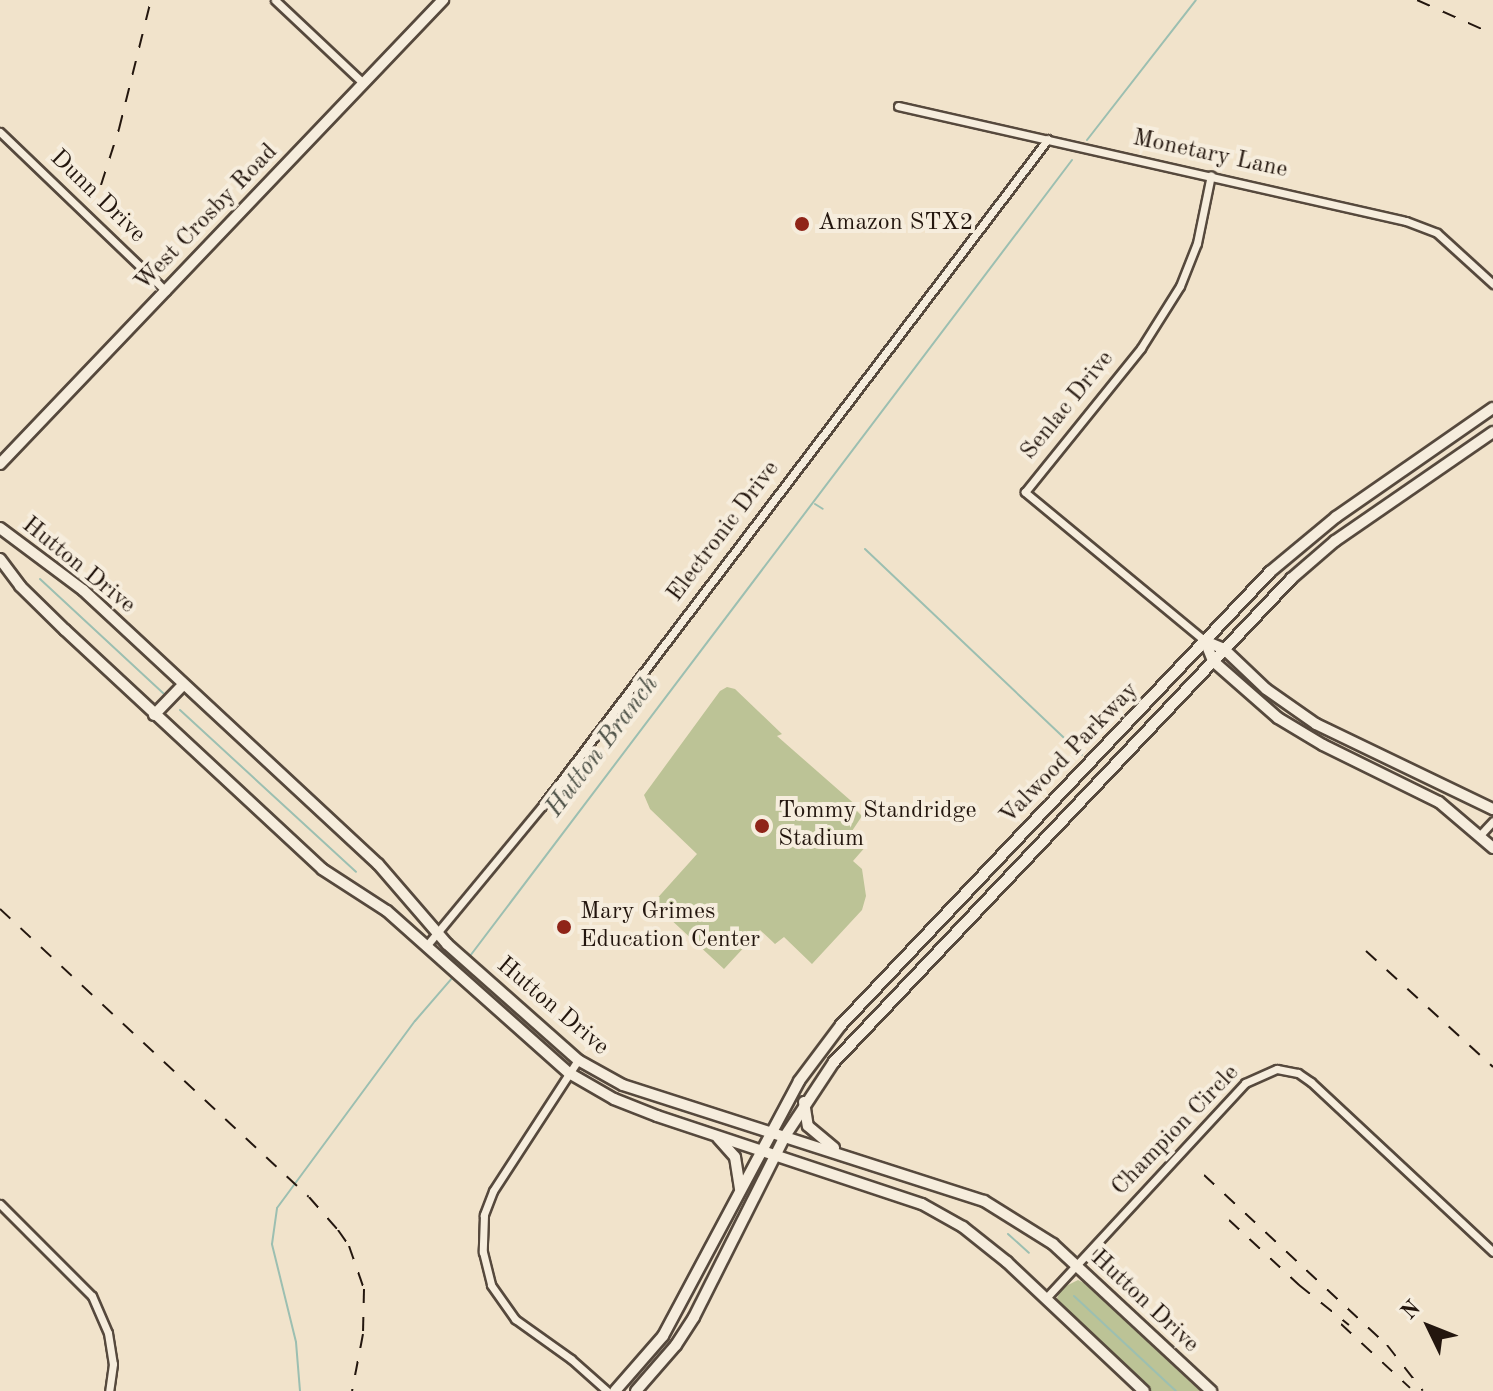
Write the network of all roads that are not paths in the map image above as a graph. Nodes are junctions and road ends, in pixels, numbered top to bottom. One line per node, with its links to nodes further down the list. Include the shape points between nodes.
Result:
1 (275, 0): 3 (street)
2 (443, 0): 3 (street, West Crosby Road)
3 (363, 83): 9 (street, West Crosby Road)
4 (898, 106): 6 (street, Monetary Lane)
5 (0, 132): 9 (street, Dunn Drive)
6 (1048, 139): 7 (street, Monetary Lane); 32 (street, Electronic Drive, via 542,806)
7 (1211, 175): 8 (street, Monetary Lane, via 1355,207 1437,233); 19 (street, Senlac Drive, via 1197,243 1180,286 1141,348 1025,492)
8 (1493, 284)
9 (166, 291): 13 (street, West Crosby Road)
10 (1493, 408): 12 (street, Valwood Parkway)
11 (1493, 432): 14 (street, Valwood Parkway)
12 (1431, 450): 14 (street); 16 (street, Valwood Parkway)
13 (0, 464)
14 (1443, 466): 18 (street, Valwood Parkway)
15 (0, 528): 22 (street, Hutton Drive, via 83,590)
16 (1299, 546): 18 (street); 19 (street, Valwood Parkway)
17 (0, 559): 23 (street, Hutton Drive, via 20,586)
18 (1311, 560): 20 (street, Valwood Parkway)
19 (1205, 641): 20 (street, Senlac Drive); 21 (street, Senlac Drive); 26 (street, Valwood Parkway)
20 (1224, 649): 21 (street, Valwood Parkway); 24 (street, Senlac Drive, via 1266,689)
21 (1213, 661): 25 (street, Senlac Drive, via 1278,718); 27 (street, Valwood Parkway)
22 (183, 685): 23 (street); 32 (street, Hutton Drive, via 378,864)
23 (154, 715): 34 (street, Hutton Drive, via 322,869 387,911)
24 (1337, 735): 25 (street); 28 (street, Senlac Drive)
25 (1331, 749): 30 (street, Senlac Drive, via 1416,788)
26 (1080, 773): 27 (street); 33 (street, Valwood Parkway)
27 (1094, 785): 35 (street, Valwood Parkway)
28 (1493, 809)
29 (1493, 821): 30 (street)
30 (1480, 835): 31 (street, Senlac Drive)
31 (1493, 848)
32 (437, 934): 34 (street, Electronic Drive); 36 (street, Hutton Drive)
33 (922, 939): 35 (street); 39 (street, Valwood Parkway, via 822,1048)
34 (427, 945): 37 (street, Hutton Drive)
35 (936, 952): 38 (street, Valwood Parkway)
36 (578, 1060): 37 (street); 39 (street, Hutton Drive, via 623,1085)
37 (569, 1073): 40 (street, Hutton Drive, via 614,1099); 51 (street, via 490,1197 482,1244 495,1292 528,1332 571,1359)
38 (804, 1102): 41 (street, Valwood Parkway); 44 (street, via 808,1126)
39 (770, 1131): 41 (street, Hutton Drive); 42 (street, Valwood Parkway)
40 (713, 1134): 42 (street, Hutton Drive); 45 (street, via 735,1157)
41 (785, 1136): 43 (street, Valwood Parkway); 44 (street, Hutton Drive)
42 (762, 1150): 43 (street, Hutton Drive); 45 (street, Valwood Parkway)
43 (775, 1154): 49 (street, Hutton Drive, via 922,1204 963,1227); 53 (street, Valwood Parkway, via 694,1317)
44 (854, 1159): 48 (street, Hutton Drive, via 984,1201 1053,1244)
45 (740, 1192): 52 (street, Valwood Parkway, via 663,1336)
46 (0, 1204): 50 (street, via 92,1296 108,1333 113,1364)
47 (1493, 1252): 48 (street, Champion Circle, via 1311,1082 1277,1069 1245,1083)
48 (1076, 1265): 49 (street, Champion Circle); 55 (street, Hutton Drive)
49 (1046, 1298): 54 (street, Hutton Drive)
50 (109, 1391)
51 (607, 1391)
52 (615, 1391)
53 (636, 1391)
54 (1144, 1391)
55 (1211, 1391)

